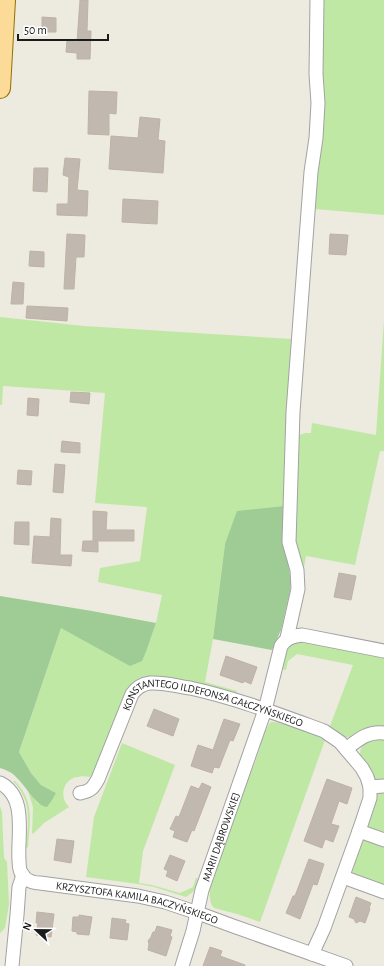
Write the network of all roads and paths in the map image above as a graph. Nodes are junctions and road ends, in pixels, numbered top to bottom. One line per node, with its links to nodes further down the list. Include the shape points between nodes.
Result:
1 (5, 0): 3 (main road)
2 (317, 0): 4 (street, MARII DĄBROWSKIEJ, via 318,104 293,412 289,534 297,570 298,589)
3 (0, 88)
4 (287, 638): 5 (street, via 302,635); 6 (street, MARII DĄBROWSKIEJ, via 281,646)
5 (384, 651)
6 (265, 710): 8 (street, KONSTANTEGO ILDEFONSA GAŁCZYŃSKIEGO, via 324,731); 12 (street, KONSTANTEGO ILDEFONSA GAŁCZYŃSKIEGO, via 181,686 158,683 142,685 132,694 93,788); 18 (street, MARII DĄBROWSKIEJ, via 204,884)
7 (384, 733): 8 (street, via 366,735)
8 (346, 749): 11 (street, KONSTANTEGO ILDEFONSA GAŁCZYŃSKIEGO, via 362,768)
9 (0, 783): 15 (street, via 9,790 17,803 19,867)
10 (384, 786): 11 (street)
11 (370, 787): 13 (street, via 370,798)
12 (80, 793)
13 (359, 831): 14 (street); 16 (street)
14 (384, 840)
15 (23, 875): 18 (street, KRZYSZTOFA KAMILA BACZYŃSKIEGO, via 34,882 145,898); 20 (street, via 19,888)
16 (343, 877): 17 (street); 19 (street)
17 (384, 892)
18 (198, 912): 19 (street, KRZYSZTOFA KAMILA BACZYŃSKIEGO); 21 (street, MARII DĄBROWSKIEJ)
19 (312, 954): 22 (street, KRZYSZTOFA KAMILA BACZYŃSKIEGO)
20 (12, 966)
21 (182, 966)
22 (346, 966)

